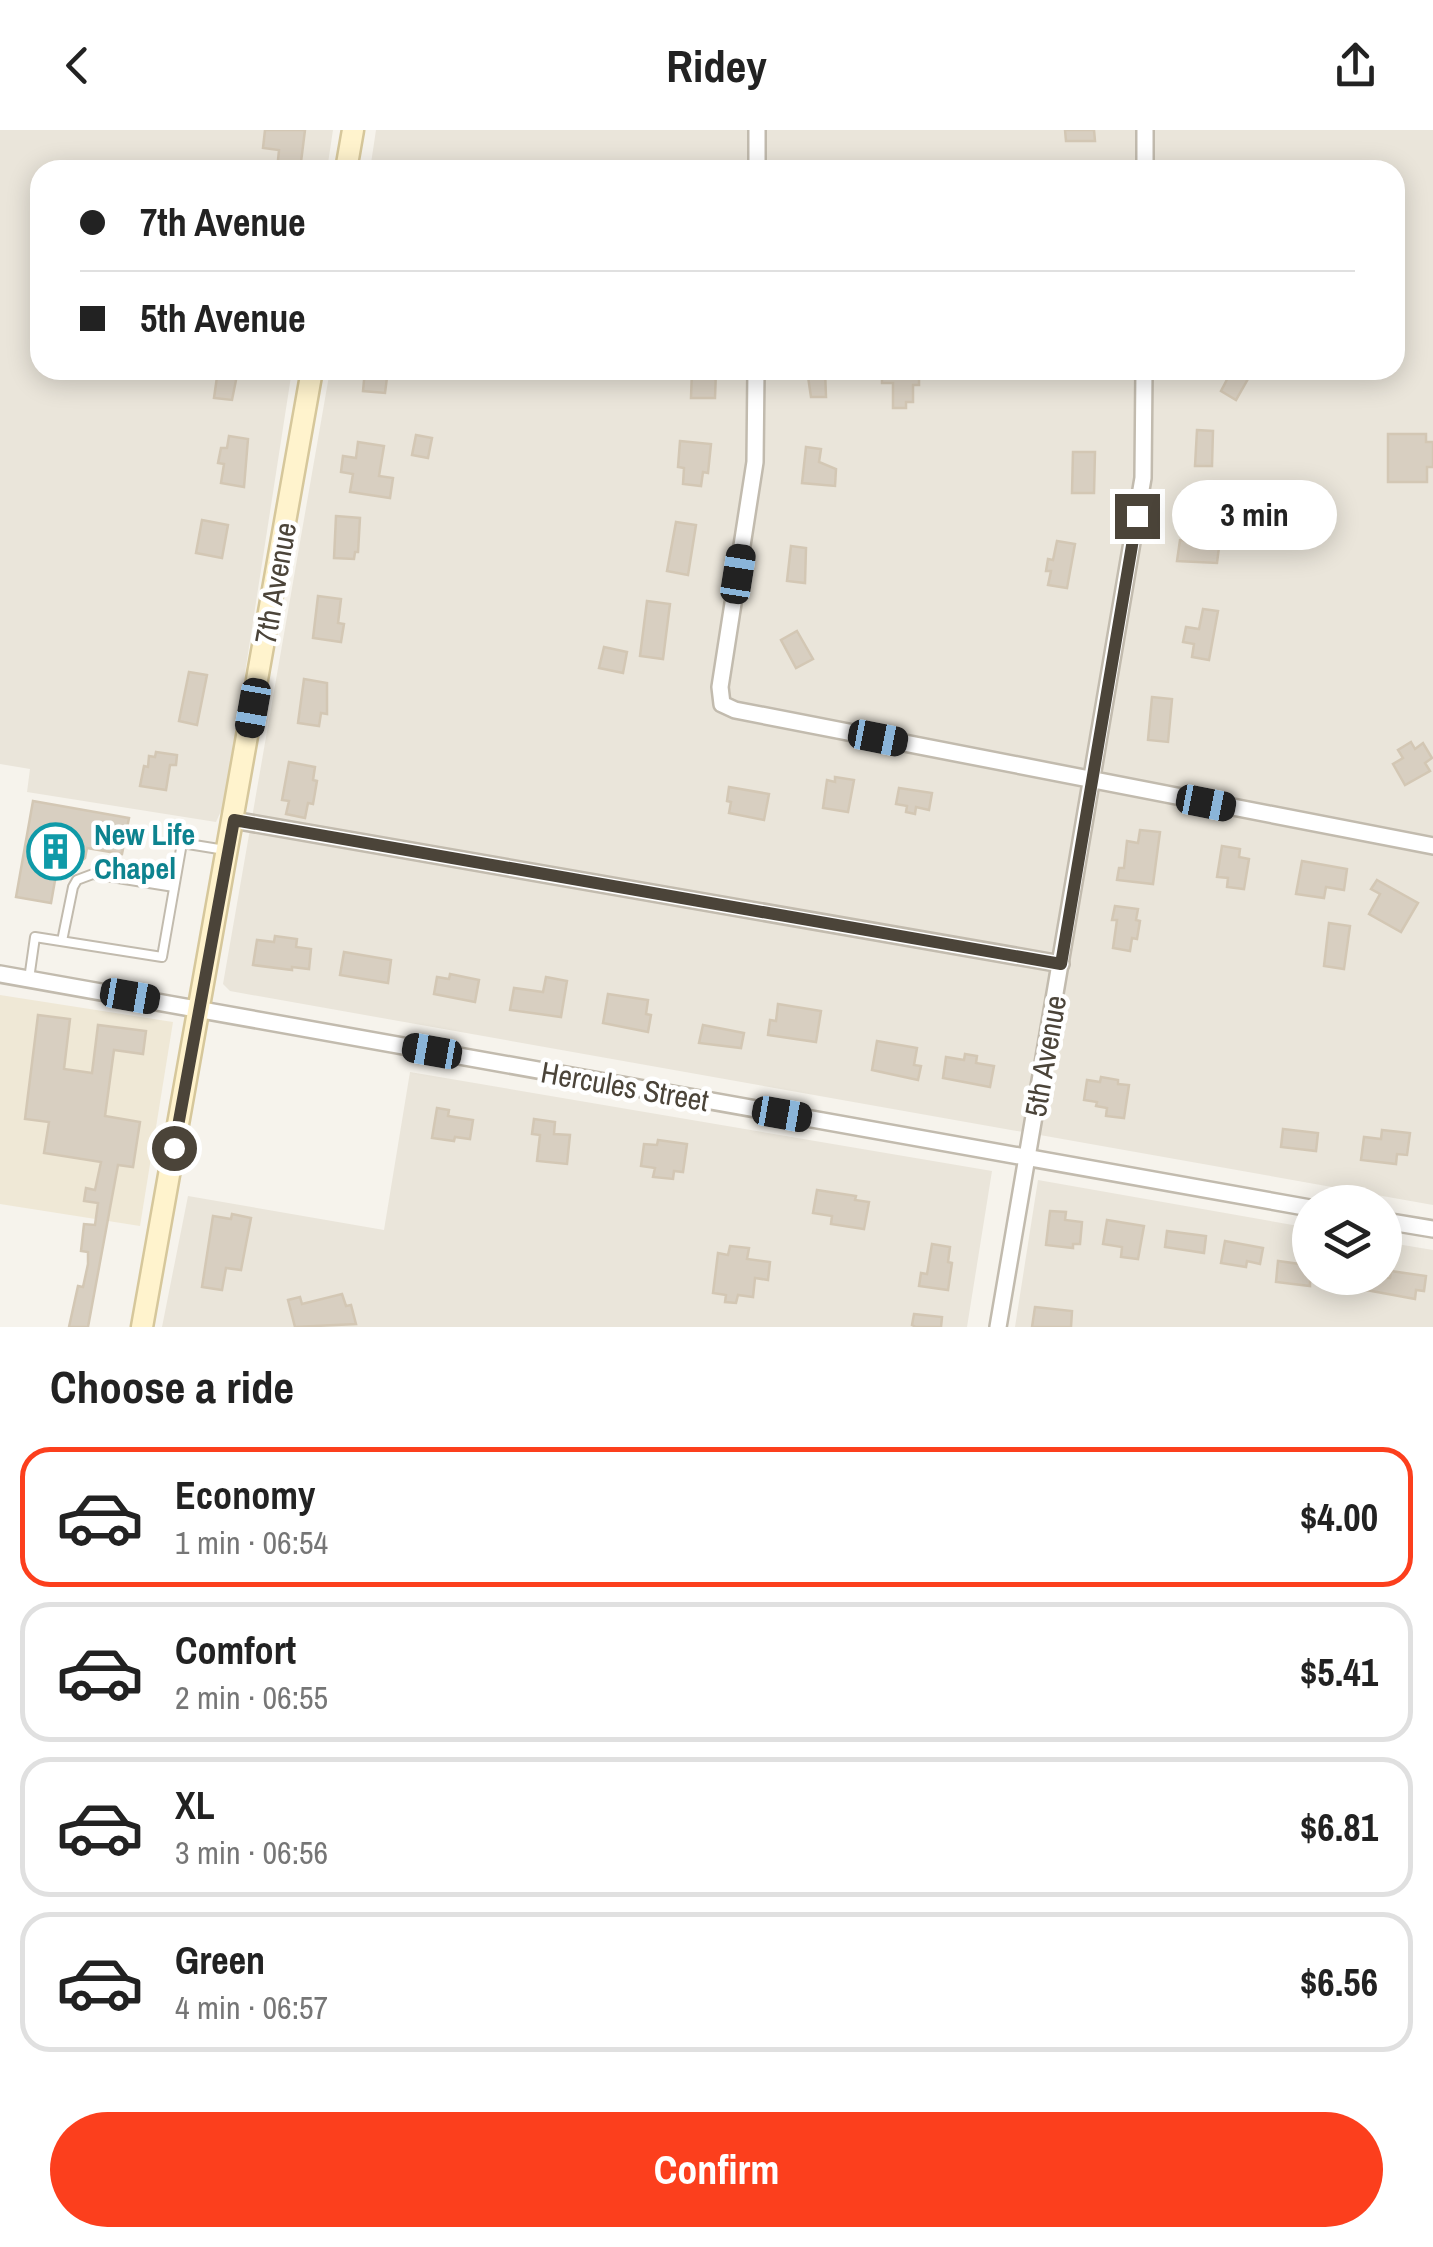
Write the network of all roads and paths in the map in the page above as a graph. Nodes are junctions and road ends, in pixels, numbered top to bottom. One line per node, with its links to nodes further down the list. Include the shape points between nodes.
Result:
1 (354, 130): 4 (street)
2 (757, 130): 5 (street)
3 (1145, 130): 6 (street)
4 (348, 160)
5 (757, 160)
6 (1145, 160)
7 (310, 380): 11 (street, 7th Avenue)
8 (756, 380): 10 (street, via 755,462 722,704)
9 (1144, 380): 10 (street, 5th Avenue, via 1143,478)
10 (1093, 781): 12 (street); 16 (street, 5th Avenue)
11 (234, 820): 13 (street, 7th Avenue); 16 (street)
12 (1433, 846)
13 (229, 851): 14 (lane, via 182,843); 19 (street, 7th Avenue)
14 (174, 887): 15 (lane, via 84,876 73,888); 15 (lane, via 162,957)
15 (62, 941): 18 (lane, via 35,937)
16 (1061, 964): 20 (street, 5th Avenue)
17 (0, 974): 18 (street, Hercules Street)
18 (29, 979): 19 (street, Hercules Street)
19 (198, 1008): 20 (street, Hercules Street); 24 (street, 7th Avenue)
20 (1026, 1158): 21 (street, Hercules Street); 25 (street, 5th Avenue)
21 (1292, 1205)
22 (1402, 1224): 23 (street)
23 (1433, 1229)
24 (142, 1327)
25 (998, 1327)

